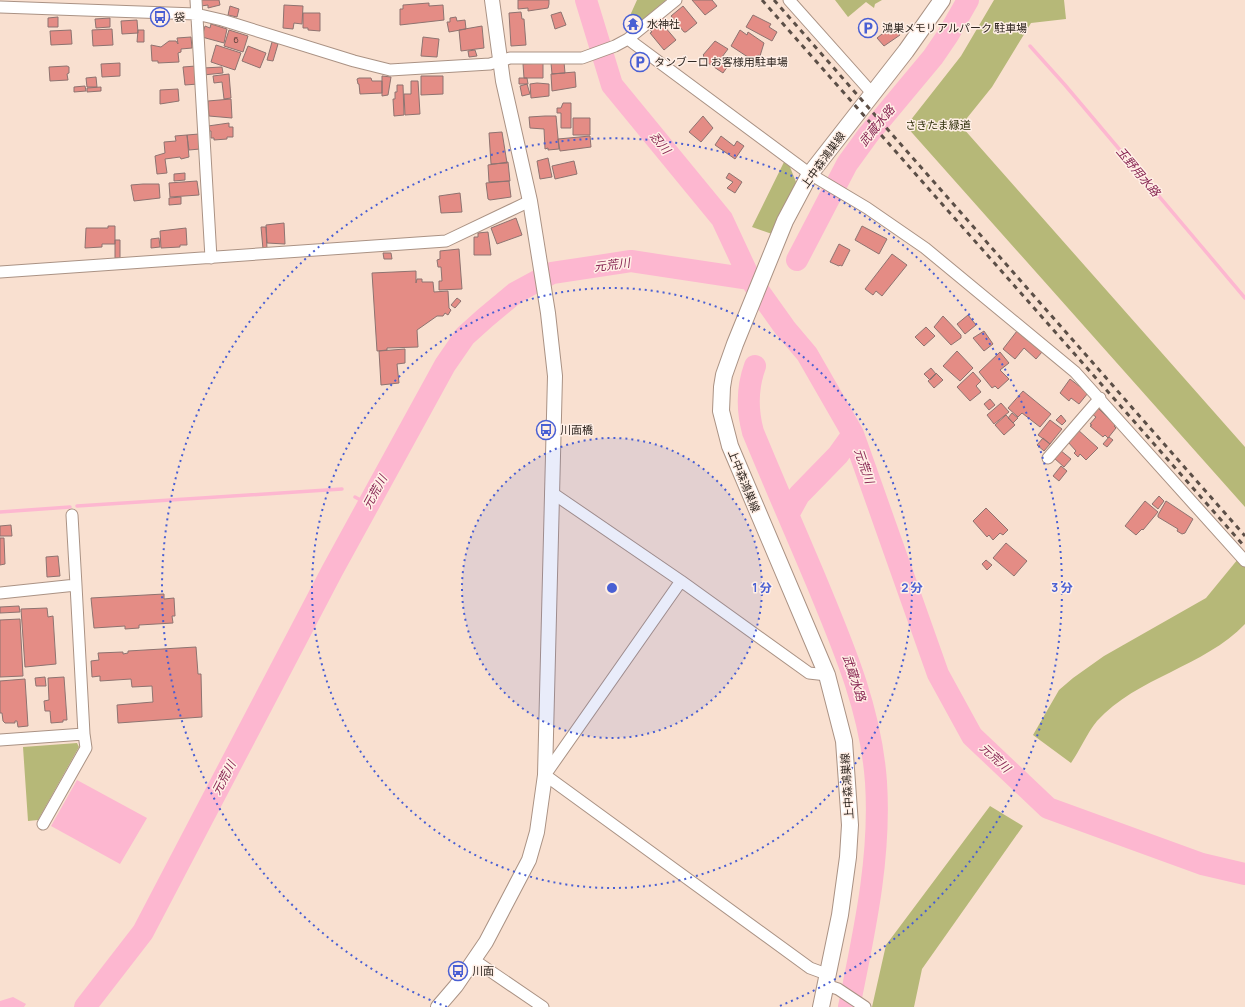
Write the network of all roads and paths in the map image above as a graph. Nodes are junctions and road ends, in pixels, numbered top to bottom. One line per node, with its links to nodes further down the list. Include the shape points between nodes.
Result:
1 (196, 0): 8 (street)
2 (492, 0): 10 (street)
3 (676, 0): 9 (street)
4 (789, 0): 11 (street)
5 (942, 0): 11 (main road, 上中森鴻巣線, via 911,46)
6 (41, 4): 7 (street); 8 (street)
7 (0, 8)
8 (196, 14): 10 (street, via 390,70 490,64); 14 (street)
9 (628, 39): 10 (street, via 582,58 510,58); 12 (street)
10 (500, 61): 13 (street)
11 (872, 93): 12 (main road, 上中森鴻巣線)
12 (816, 177): 16 (street, via 925,248 1075,372); 24 (main road, 上中森鴻巣線, via 792,207 739,334 722,387 721,411 748,492)
13 (530, 201): 14 (street, via 446,241); 18 (street, via 555,376)
14 (211, 258): 15 (street)
15 (0, 272)
16 (1100, 398): 17 (street); 20 (street)
17 (1048, 458)
18 (551, 492): 21 (street); 27 (street)
19 (72, 515): 22 (street)
20 (1245, 561)
21 (680, 581): 24 (street, via 809,673); 27 (street)
22 (76, 585): 23 (street); 25 (street)
23 (0, 592)
24 (827, 675): 30 (main road, 上中森鴻巣線, via 844,741 850,825)
25 (84, 734): 26 (street); 28 (street, via 86,748)
26 (0, 740)
27 (545, 775): 29 (street, via 537,832 529,860 496,925); 30 (street)
28 (43, 824)
29 (474, 960): 32 (street); 33 (street)
30 (831, 983): 31 (street); 34 (main road, 上中森鴻巣線)
31 (863, 1006)
32 (438, 1007)
33 (543, 1007)
34 (821, 1007)

